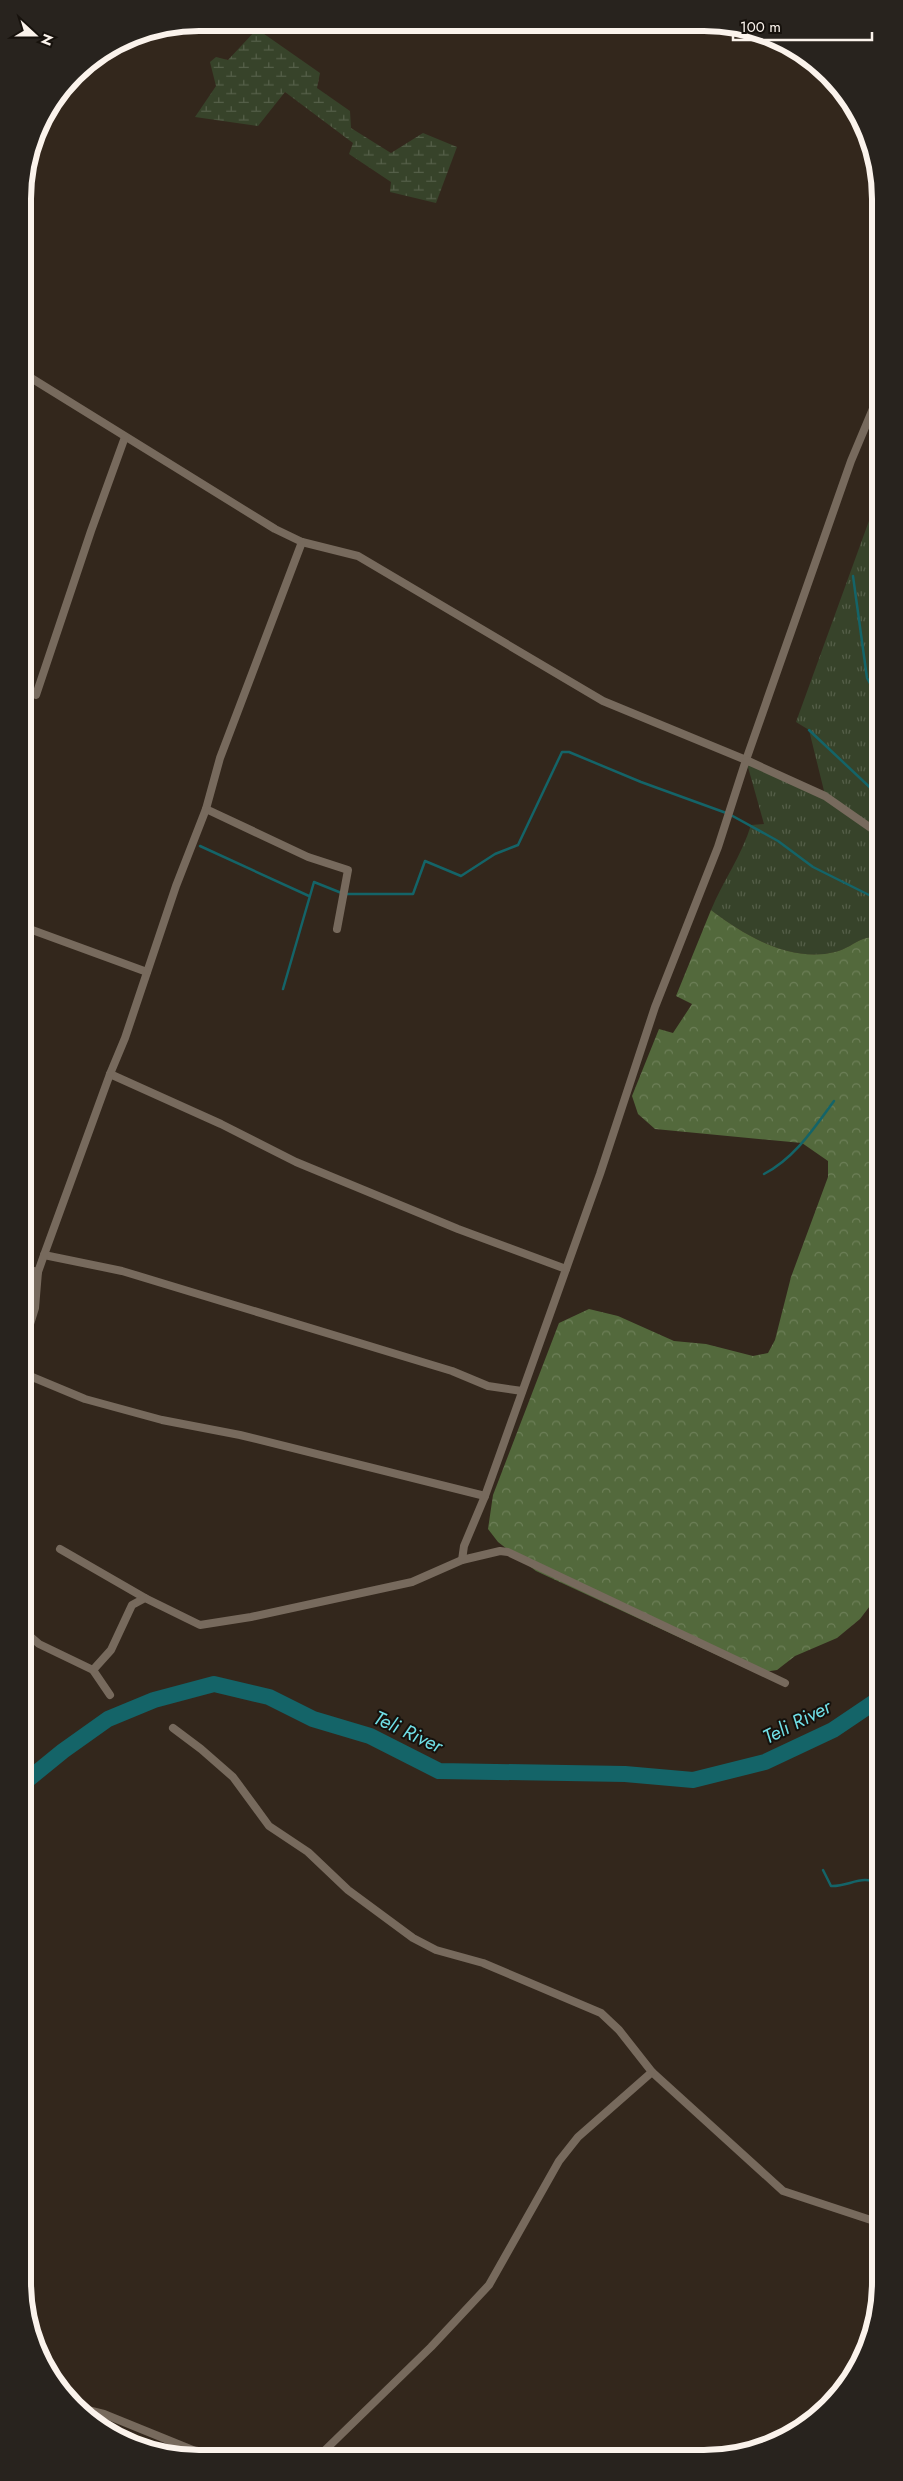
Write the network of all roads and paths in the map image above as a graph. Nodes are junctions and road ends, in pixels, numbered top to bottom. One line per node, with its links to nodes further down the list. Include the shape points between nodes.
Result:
1 (32, 379): 3 (street)
2 (872, 411): 6 (street, via 851,461)
3 (125, 437): 4 (street, via 274,529); 5 (street)
4 (302, 542): 6 (street, via 358,556 602,701); 7 (street, via 220,758)
5 (36, 695)
6 (746, 760): 8 (street, via 825,796); 14 (street, via 718,846 655,1007)
7 (206, 810): 9 (street, via 308,857 348,870); 11 (street)
8 (872, 824)
9 (337, 929)
10 (32, 930): 11 (street)
11 (147, 972): 12 (street)
12 (110, 1074): 13 (street); 14 (street, via 296,1162 458,1229)
13 (44, 1254): 16 (street); 19 (street, via 122,1271 452,1371 488,1386)
14 (566, 1269): 19 (street)
15 (31, 1271): 16 (street)
16 (38, 1272): 17 (street)
17 (31, 1318)
18 (31, 1377): 20 (street, via 85,1399 162,1420 240,1435)
19 (522, 1391): 20 (street)
20 (485, 1496): 22 (street, via 464,1546)
21 (60, 1549): 23 (street)
22 (462, 1560): 23 (street, via 412,1582 200,1625); 26 (street, via 508,1552)
23 (145, 1598): 25 (street, via 132,1605 111,1650)
24 (31, 1637): 25 (street)
25 (93, 1670): 27 (street)
26 (785, 1682)
27 (110, 1696)
28 (173, 1728): 29 (street, via 233,1777 269,1826 308,1852 348,1890 389,1921 436,1950 482,1963 601,2013 619,2030)
29 (652, 2072): 30 (street, via 783,2191); 33 (street, via 578,2137 559,2161 489,2285 431,2347)
30 (871, 2220)
31 (94, 2411): 32 (street)
32 (191, 2449)
33 (325, 2450)

